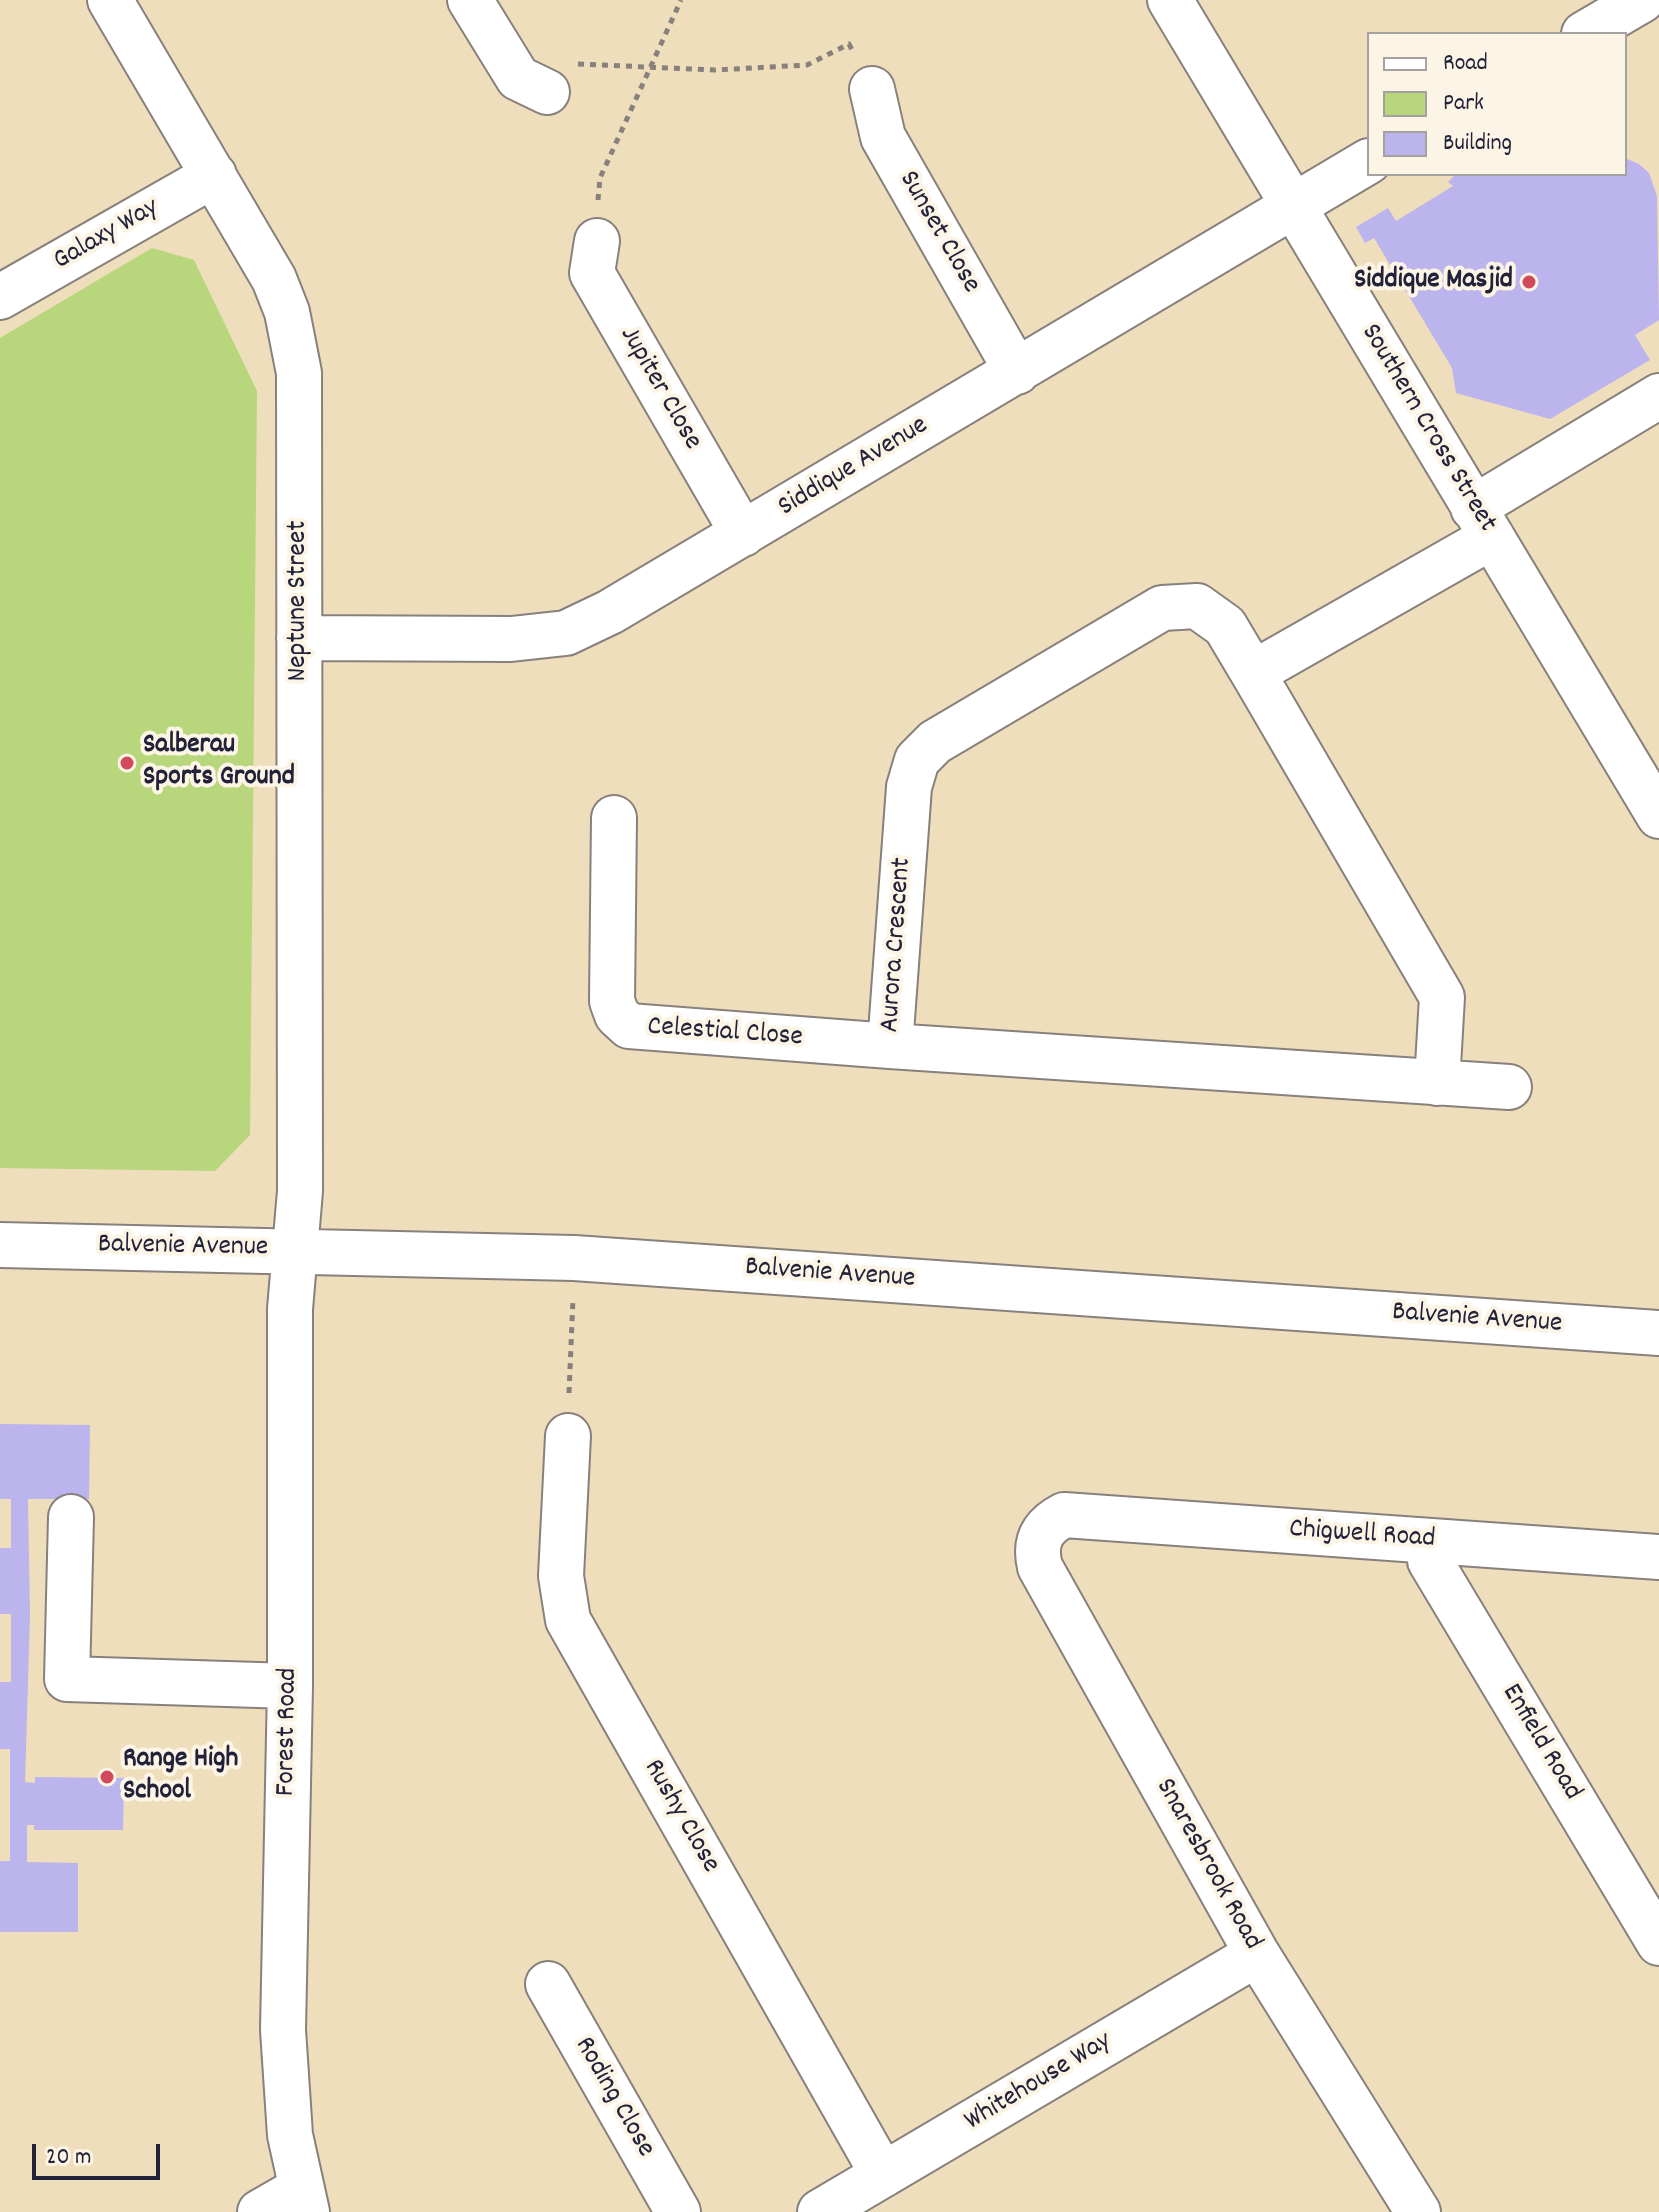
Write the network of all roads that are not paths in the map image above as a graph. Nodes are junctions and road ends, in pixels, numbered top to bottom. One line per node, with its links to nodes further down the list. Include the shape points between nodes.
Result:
1 (110, 0): 9 (street, Neptune Street)
2 (470, 0): 6 (street, via 518,78)
3 (1170, 0): 10 (street, Southern Cross Street)
4 (1642, 0): 5 (street)
5 (1587, 32)
6 (561, 78)
7 (872, 89): 13 (street, Sunset Close, via 883,137)
8 (1367, 162): 10 (street, Siddique Avenue)
9 (214, 175): 12 (street, Galaxy Way); 17 (street, Neptune Street, via 274,279 295,342 301,404)
10 (1293, 206): 13 (street, Siddique Avenue); 15 (street, Southern Cross Street)
11 (597, 241): 16 (street, Jupiter Close, via 592,273)
12 (0, 297)
13 (1017, 372): 16 (street, Siddique Avenue)
14 (1659, 396): 15 (street)
15 (1482, 522): 18 (street); 19 (street, Southern Cross Street)
16 (743, 534): 17 (street, Siddique Avenue, via 566,633 511,639)
17 (299, 638): 25 (street, Neptune Street)
18 (1253, 673): 21 (street, Aurora Crescent, via 1225,626 1197,606 1162,608 935,742 917,760 909,787); 22 (street, Aurora Crescent, via 1442,997)
19 (1657, 810)
20 (614, 818): 21 (street, Celestial Close, via 612,1001 629,1026)
21 (890, 1046): 22 (street, Aurora Crescent)
22 (1437, 1083): 23 (street, Aurora Crescent)
23 (1509, 1087)
24 (0, 1245): 25 (street, Balvenie Avenue)
25 (296, 1250): 26 (street, Balvenie Avenue, via 574,1258); 32 (street, Forest Road, via 290,1309)
26 (1659, 1333)
27 (568, 1436): 36 (street, Rushy Close, via 561,1576 568,1620)
28 (1064, 1515): 30 (street, Chigwell Road); 34 (street, Snaresbrook Road, via 1042,1532 1036,1550 1040,1567)
29 (71, 1517): 32 (street, via 67,1679)
30 (1431, 1541): 31 (street, Chigwell Road); 33 (street, Enfield Road, via 1430,1561)
31 (1659, 1557)
32 (290, 1686): 37 (street, Forest Road, via 283,2030 290,2135)
33 (1653, 1919)
34 (1257, 1954): 36 (street, Whitehouse Way); 41 (street, Snaresbrook Road)
35 (548, 1984): 39 (street, Roding Close)
36 (883, 2175): 40 (street, Whitehouse Way)
37 (304, 2200): 38 (street)
38 (260, 2212)
39 (678, 2212)
40 (820, 2212)
41 (1417, 2212)

